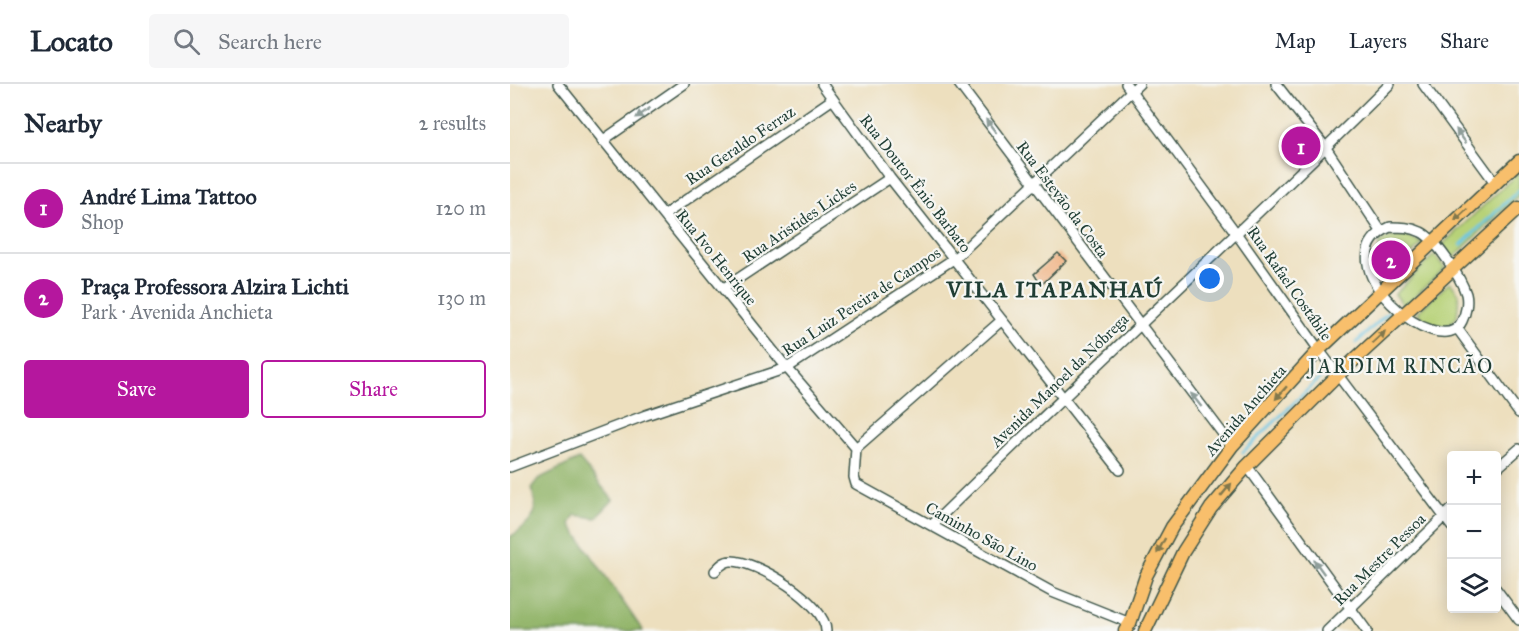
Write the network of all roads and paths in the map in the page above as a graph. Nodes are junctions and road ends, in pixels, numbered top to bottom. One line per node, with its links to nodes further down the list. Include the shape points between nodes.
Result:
1 (558, 84): 10 (street, Rua Ivo Henrique)
2 (684, 84): 10 (street, one-way to 10)
3 (822, 84): 9 (street, Rua Doutor Ênio Barbato)
4 (959, 84): 14 (street, Rua Estevão da Costa, one-way to 4)
5 (1276, 84): 11 (street)
6 (1390, 84): 11 (street, Avenida Manoel da Nóbrega)
7 (1423, 84): 15 (street, one-way to 7)
8 (1133, 86): 14 (street, Rua Luiz Pereira de Campos); 19 (street, Rua Rafael Costábile)
9 (833, 99): 13 (street, Rua Doutor Ênio Barbato); 17 (street, Rua Geraldo Ferraz)
10 (603, 141): 17 (street, Rua Ivo Henrique)
11 (1326, 148): 18 (street); 19 (street, Avenida Manoel da Nóbrega)
12 (1519, 161): 15 (main road, Avenida Anchieta)
13 (890, 178): 21 (street, Rua Doutor Ênio Barbato); 23 (street, Rua Aristides Lickes)
14 (1032, 182): 21 (street, Rua Luiz Pereira de Campos); 27 (street, Rua Estevão da Costa)
15 (1496, 184): 20 (main road, Avenida Anchieta, one-way to 20)
16 (1518, 212): 22 (main road)
17 (664, 215): 23 (street, Rua Ivo Henrique)
18 (1381, 231): 20 (street, via 1405,227 1422,232); 24 (street, via 1370,248 1368,262 1371,278)
19 (1236, 232): 27 (street, Avenida Manoel da Nóbrega); 29 (street, Rua Rafael Costábile)
20 (1433, 241): 22 (street); 24 (main road, Avenida Anchieta)
21 (955, 258): 26 (street, Rua Doutor Ênio Barbato); 30 (street, Rua Luiz Pereira de Campos)
22 (1453, 270): 25 (main road); 28 (street, via 1467,297)
23 (724, 288): 30 (street, Rua Ivo Henrique)
24 (1382, 292): 25 (street); 29 (main road, Avenida Anchieta)
25 (1404, 314): 28 (street, via 1429,331 1441,333); 31 (main road, one-way to 25)
26 (1002, 320): 32 (street, Rua Doutor Ênio Barbato); 35 (street)
27 (1138, 325): 32 (street, Avenida Manoel da Nóbrega); 34 (street, Rua Estevão da Costa, one-way to 27)
28 (1457, 328): 33 (street)
29 (1319, 350): 31 (street, Rua Rafael Costábile); 34 (main road, Avenida Anchieta, one-way to 34)
30 (787, 368): 35 (street, Rua Ivo Henrique); 39 (street, Rua Luiz Pereira de Campos, via 635,419)
31 (1339, 374): 38 (main road); 42 (street, Rua Rafael Costábile)
32 (1063, 395): 40 (street, Rua Doutor Ênio Barbato); 44 (street, Avenida Manoel da Nóbrega)
33 (1519, 413)
34 (1232, 446): 49 (main road, Avenida Anchieta, one-way to 49, via 1172,527 1146,576)
35 (856, 448): 44 (street, Caminho São Lino, via 856,484)
36 (1519, 449): 37 (street)
37 (1501, 465)
38 (1246, 466): 47 (street, one-way to 38); 51 (main road, one-way to 38, via 1183,552 1211,508)
39 (510, 467)
40 (1120, 470)
41 (1447, 513): 42 (street, Rua Mestre Pessoa)
42 (1443, 516): 43 (street, Rua Rafael Costábile); 47 (street, Rua Mestre Pessoa)
43 (1447, 521)
44 (932, 525): 49 (street, Caminho São Lino, via 1052,592)
45 (715, 571): 50 (street, via 732,561 778,580 819,611)
46 (1501, 595): 48 (street)
47 (1349, 609): 52 (street, Rua Mestre Pessoa); 53 (street)
48 (1519, 620)
49 (1128, 627)
50 (826, 631)
51 (1146, 631)
52 (1327, 631)
53 (1367, 631)

